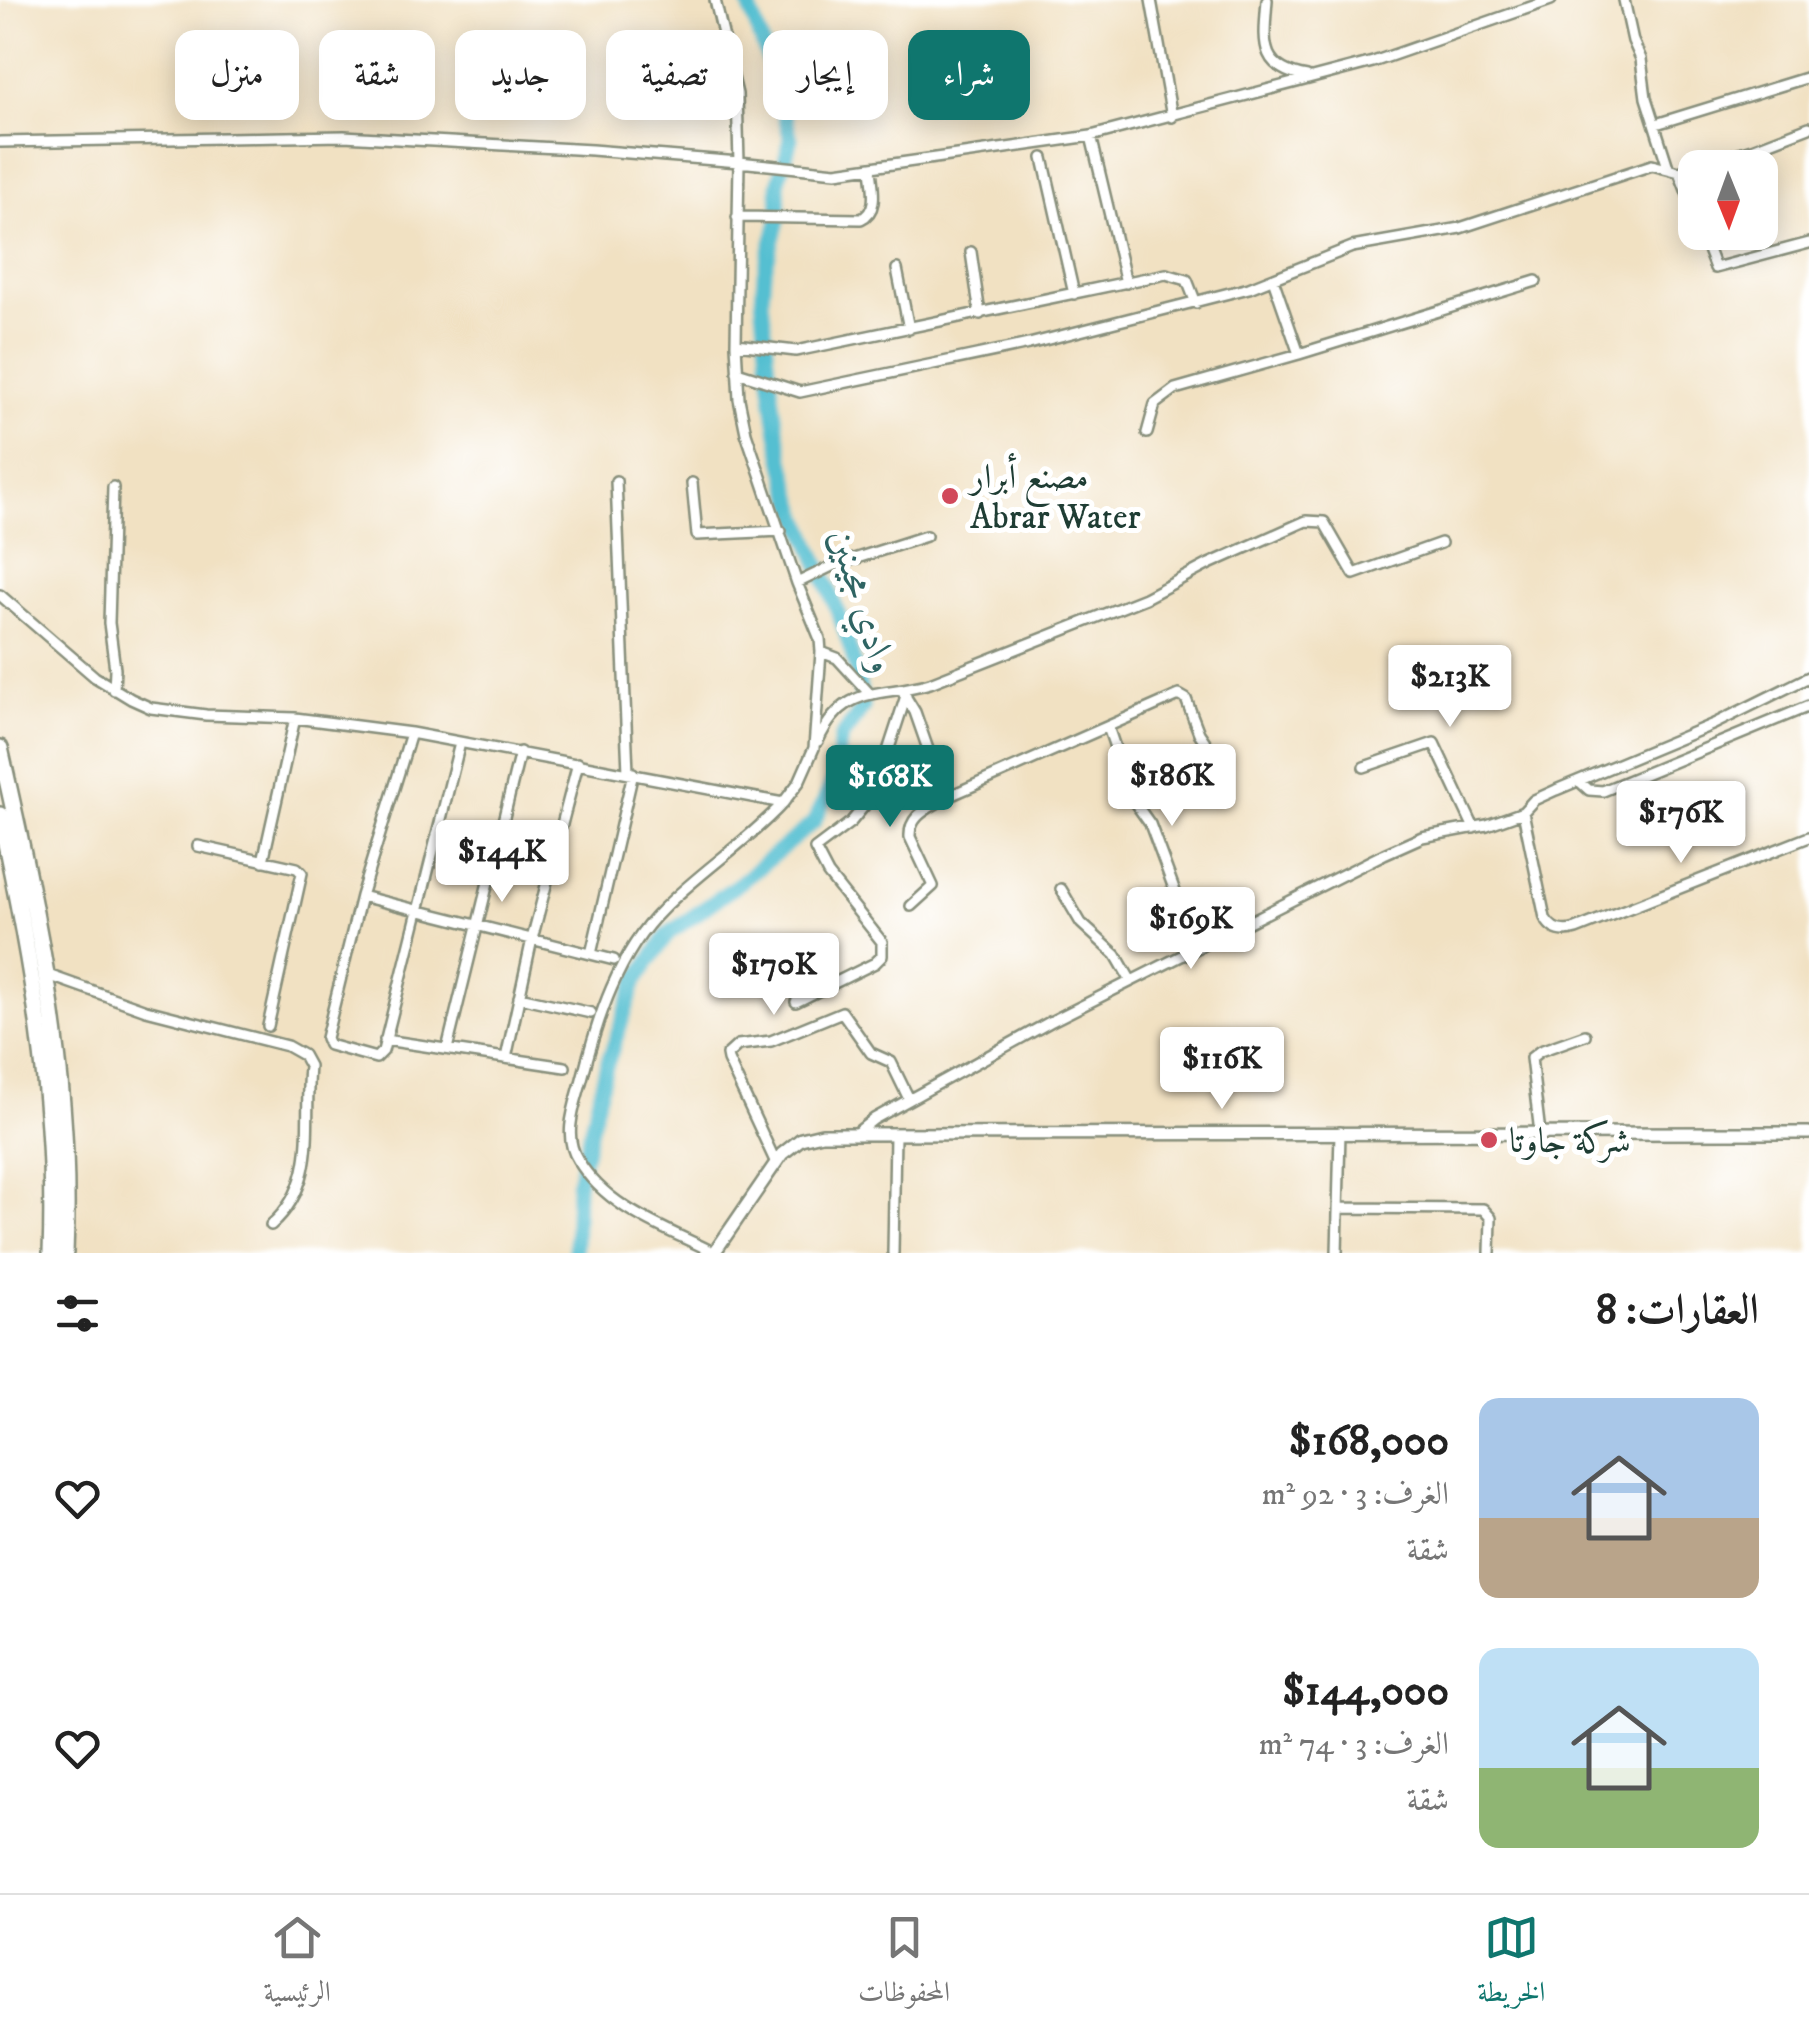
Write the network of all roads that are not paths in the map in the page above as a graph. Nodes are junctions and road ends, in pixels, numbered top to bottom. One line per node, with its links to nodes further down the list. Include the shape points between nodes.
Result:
1 (715, 0): 15 (street, via 737,94)
2 (1151, 0): 8 (street)
3 (1267, 0): 7 (street, via 1272,62 1283,72)
4 (1624, 0): 9 (street)
5 (1546, 1): 7 (street)
6 (1809, 77): 9 (street)
7 (1312, 78): 8 (street)
8 (1172, 117): 11 (street)
9 (1656, 124): 16 (street)
10 (1809, 127): 13 (street)
11 (1091, 136): 17 (street); 26 (street)
12 (0, 142): 15 (street, via 344,136)
13 (1752, 150)
14 (1044, 158): 27 (street)
15 (739, 162): 17 (street, via 836,172); 19 (street)
16 (1668, 167): 18 (street); 24 (street, via 1652,165 1460,228 1352,247)
17 (872, 168): 19 (street, via 873,207 867,216)
18 (1678, 172)
19 (738, 217): 31 (street)
20 (1809, 243): 21 (street, via 1714,268)
21 (1708, 250)
22 (971, 252): 29 (street)
23 (896, 270): 30 (street)
24 (1273, 279): 28 (street); 32 (street)
25 (1536, 281): 32 (street)
26 (1126, 283): 27 (street); 28 (street, via 1179,275)
27 (1074, 294): 29 (street)
28 (1196, 303): 33 (street, via 806,392)
29 (980, 314): 30 (street)
30 (909, 329): 31 (street, via 796,352)
31 (736, 344): 33 (street)
32 (1299, 354): 34 (street, via 1175,389 1155,404)
33 (737, 372): 38 (street, via 746,433)
34 (1146, 433)
35 (616, 481): 59 (street)
36 (692, 484): 38 (street, via 697,535)
37 (113, 486): 45 (street)
38 (781, 531): 41 (street)
39 (926, 536): 41 (street)
40 (1441, 543): 47 (street, via 1354,574 1324,522 1306,521 1145,598)
41 (797, 584): 43 (street)
42 (0, 595): 45 (street)
43 (821, 652): 46 (street, via 837,658); 54 (street)
44 (1809, 677): 60 (street)
45 (114, 690): 49 (street, via 176,713)
46 (869, 693): 47 (street); 54 (street, via 844,704)
47 (904, 694): 61 (street); 83 (street, via 874,794 815,850 882,942 882,956)
48 (1809, 706): 60 (street, via 1603,791)
49 (295, 718): 51 (street); 68 (street)
50 (1108, 727): 56 (street, via 1184,696); 61 (street); 77 (street)
51 (411, 733): 52 (street); 70 (street)
52 (460, 743): 55 (street); 72 (street)
53 (0, 748): 73 (highway)
54 (814, 748): 62 (street)
55 (520, 752): 57 (street); 74 (street)
56 (1216, 758)
57 (578, 763): 59 (street); 76 (street)
58 (1364, 768): 65 (street, via 1434,744)
59 (630, 773): 62 (street); 78 (street)
60 (1578, 781): 63 (street, via 1534,800)
61 (945, 798): 71 (street, via 917,815 910,829 932,886)
62 (783, 803): 102 (street, via 660,912 622,966 572,1117 576,1159 594,1182 618,1203)
63 (1523, 812): 65 (street); 66 (street, via 1545,918 1561,931)
64 (0, 815): 75 (highway)
65 (1474, 828): 77 (street, via 1410,842)
66 (1809, 837)
67 (198, 846): 68 (street)
68 (263, 861): 85 (street, via 297,868 302,876)
69 (1061, 888): 81 (street, via 1080,923 1116,955)
70 (361, 896): 72 (street); 87 (street, via 326,1041 376,1058)
71 (911, 906)
72 (419, 910): 74 (street); 87 (street)
73 (39, 924): 75 (highway); 80 (highway)
74 (477, 925): 76 (street); 88 (street)
75 (22, 928): 100 (highway, via 51,1122)
76 (532, 939): 78 (street); 82 (street)
77 (1196, 948): 81 (street)
78 (591, 954): 79 (street)
79 (614, 960)
80 (48, 975): 99 (street, via 146,1010 287,1046 306,1058 302,1180 293,1202); 101 (highway, via 64,1119)
81 (1130, 981): 91 (street)
82 (519, 997): 84 (street); 89 (street)
83 (796, 1002)
84 (591, 1013)
85 (268, 1026)
86 (1585, 1035): 94 (street, via 1531,1058)
87 (386, 1040): 88 (street)
88 (447, 1049): 89 (street)
89 (506, 1058): 90 (street)
90 (565, 1067)
91 (910, 1099): 95 (street); 97 (street, via 891,1062 871,1052 842,1012 771,1041 738,1045 728,1060)
92 (1340, 1132): 94 (street); 96 (street); 98 (street)
93 (1809, 1132): 94 (street)
94 (1540, 1133)
95 (856, 1134): 96 (street); 97 (street, via 801,1139)
96 (895, 1134): 103 (street)
97 (776, 1162): 102 (street)
98 (1338, 1208): 104 (street); 105 (street, via 1482,1208 1491,1218)
99 (271, 1225)
100 (50, 1253)
101 (65, 1253)
102 (714, 1253)
103 (893, 1253)
104 (1337, 1253)
105 (1490, 1253)

